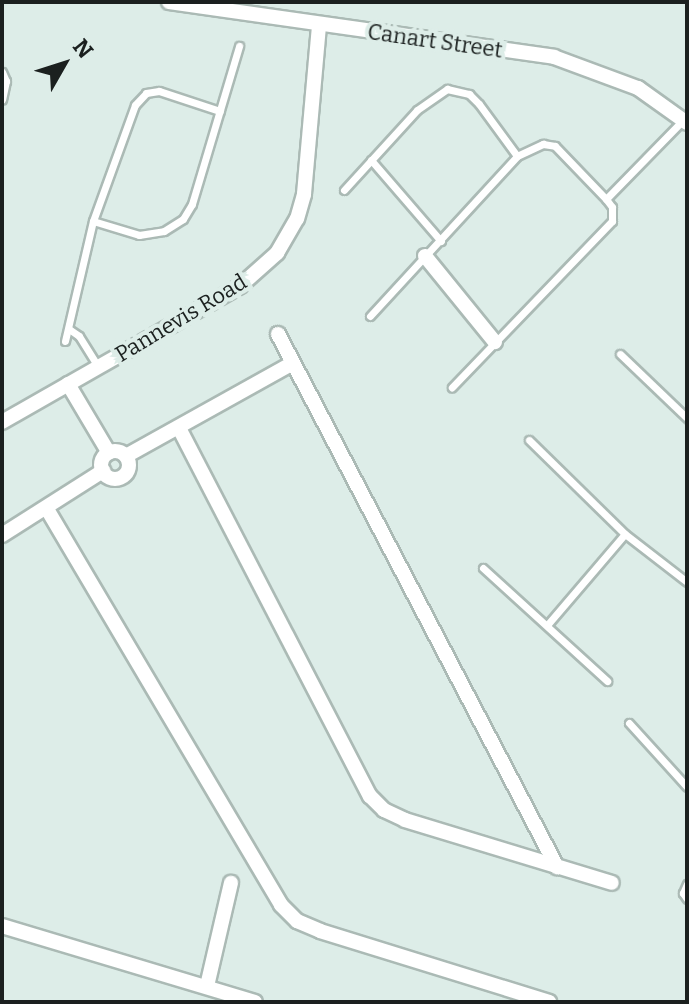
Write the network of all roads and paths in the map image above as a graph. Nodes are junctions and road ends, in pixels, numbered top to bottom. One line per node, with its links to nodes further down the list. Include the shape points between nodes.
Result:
1 (169, 2): 2 (street, Canart Street)
2 (319, 26): 7 (street, Canart Street, via 554,57 638,88); 22 (street, Pannevis Road, via 304,194 286,240 240,286)
3 (239, 46): 6 (lane)
4 (2, 72): 5 (lane)
5 (2, 100)
6 (220, 111): 12 (lane, via 183,219 164,231 139,235); 12 (lane, via 159,91 140,98)
7 (685, 121): 11 (lane)
8 (517, 156): 9 (lane, via 469,94 447,89 417,110); 11 (lane, via 543,144 555,146); 13 (lane)
9 (371, 160): 10 (lane); 13 (lane)
10 (344, 190)
11 (606, 199): 19 (lane, via 613,213 607,228)
12 (93, 221): 16 (lane)
13 (441, 241): 14 (lane)
14 (425, 256): 15 (lane); 19 (street)
15 (370, 316)
16 (69, 329): 18 (lane); 22 (lane)
17 (278, 334): 21 (street)
18 (65, 341)
19 (495, 342): 24 (lane)
20 (620, 354): 25 (lane)
21 (293, 363): 27 (street); 41 (street)
22 (98, 367): 23 (street, Pannevis Road)
23 (68, 384): 26 (street, Pannevis Road); 29 (street)
24 (452, 387)
25 (687, 418)
26 (2, 422)
27 (179, 428): 30 (street); 41 (street, via 370,796 405,820)
28 (529, 440): 33 (lane)
29 (109, 453): 30 (street); 31 (street, via 101,462)
30 (126, 456): 31 (street, via 129,468 121,478 109,478)
31 (103, 471): 32 (street)
32 (47, 509): 34 (street); 49 (street, via 281,905 297,921)
33 (625, 534): 36 (lane); 37 (lane)
34 (2, 535)
35 (483, 568): 37 (lane)
36 (687, 582)
37 (548, 624): 38 (lane)
38 (607, 681)
39 (629, 723): 40 (lane)
40 (687, 787)
41 (557, 867): 43 (street)
42 (231, 883): 47 (street)
43 (612, 883)
44 (687, 884): 45 (lane)
45 (687, 899)
46 (2, 926): 47 (street)
47 (207, 986): 48 (street)
48 (255, 1002)
49 (549, 1002)

